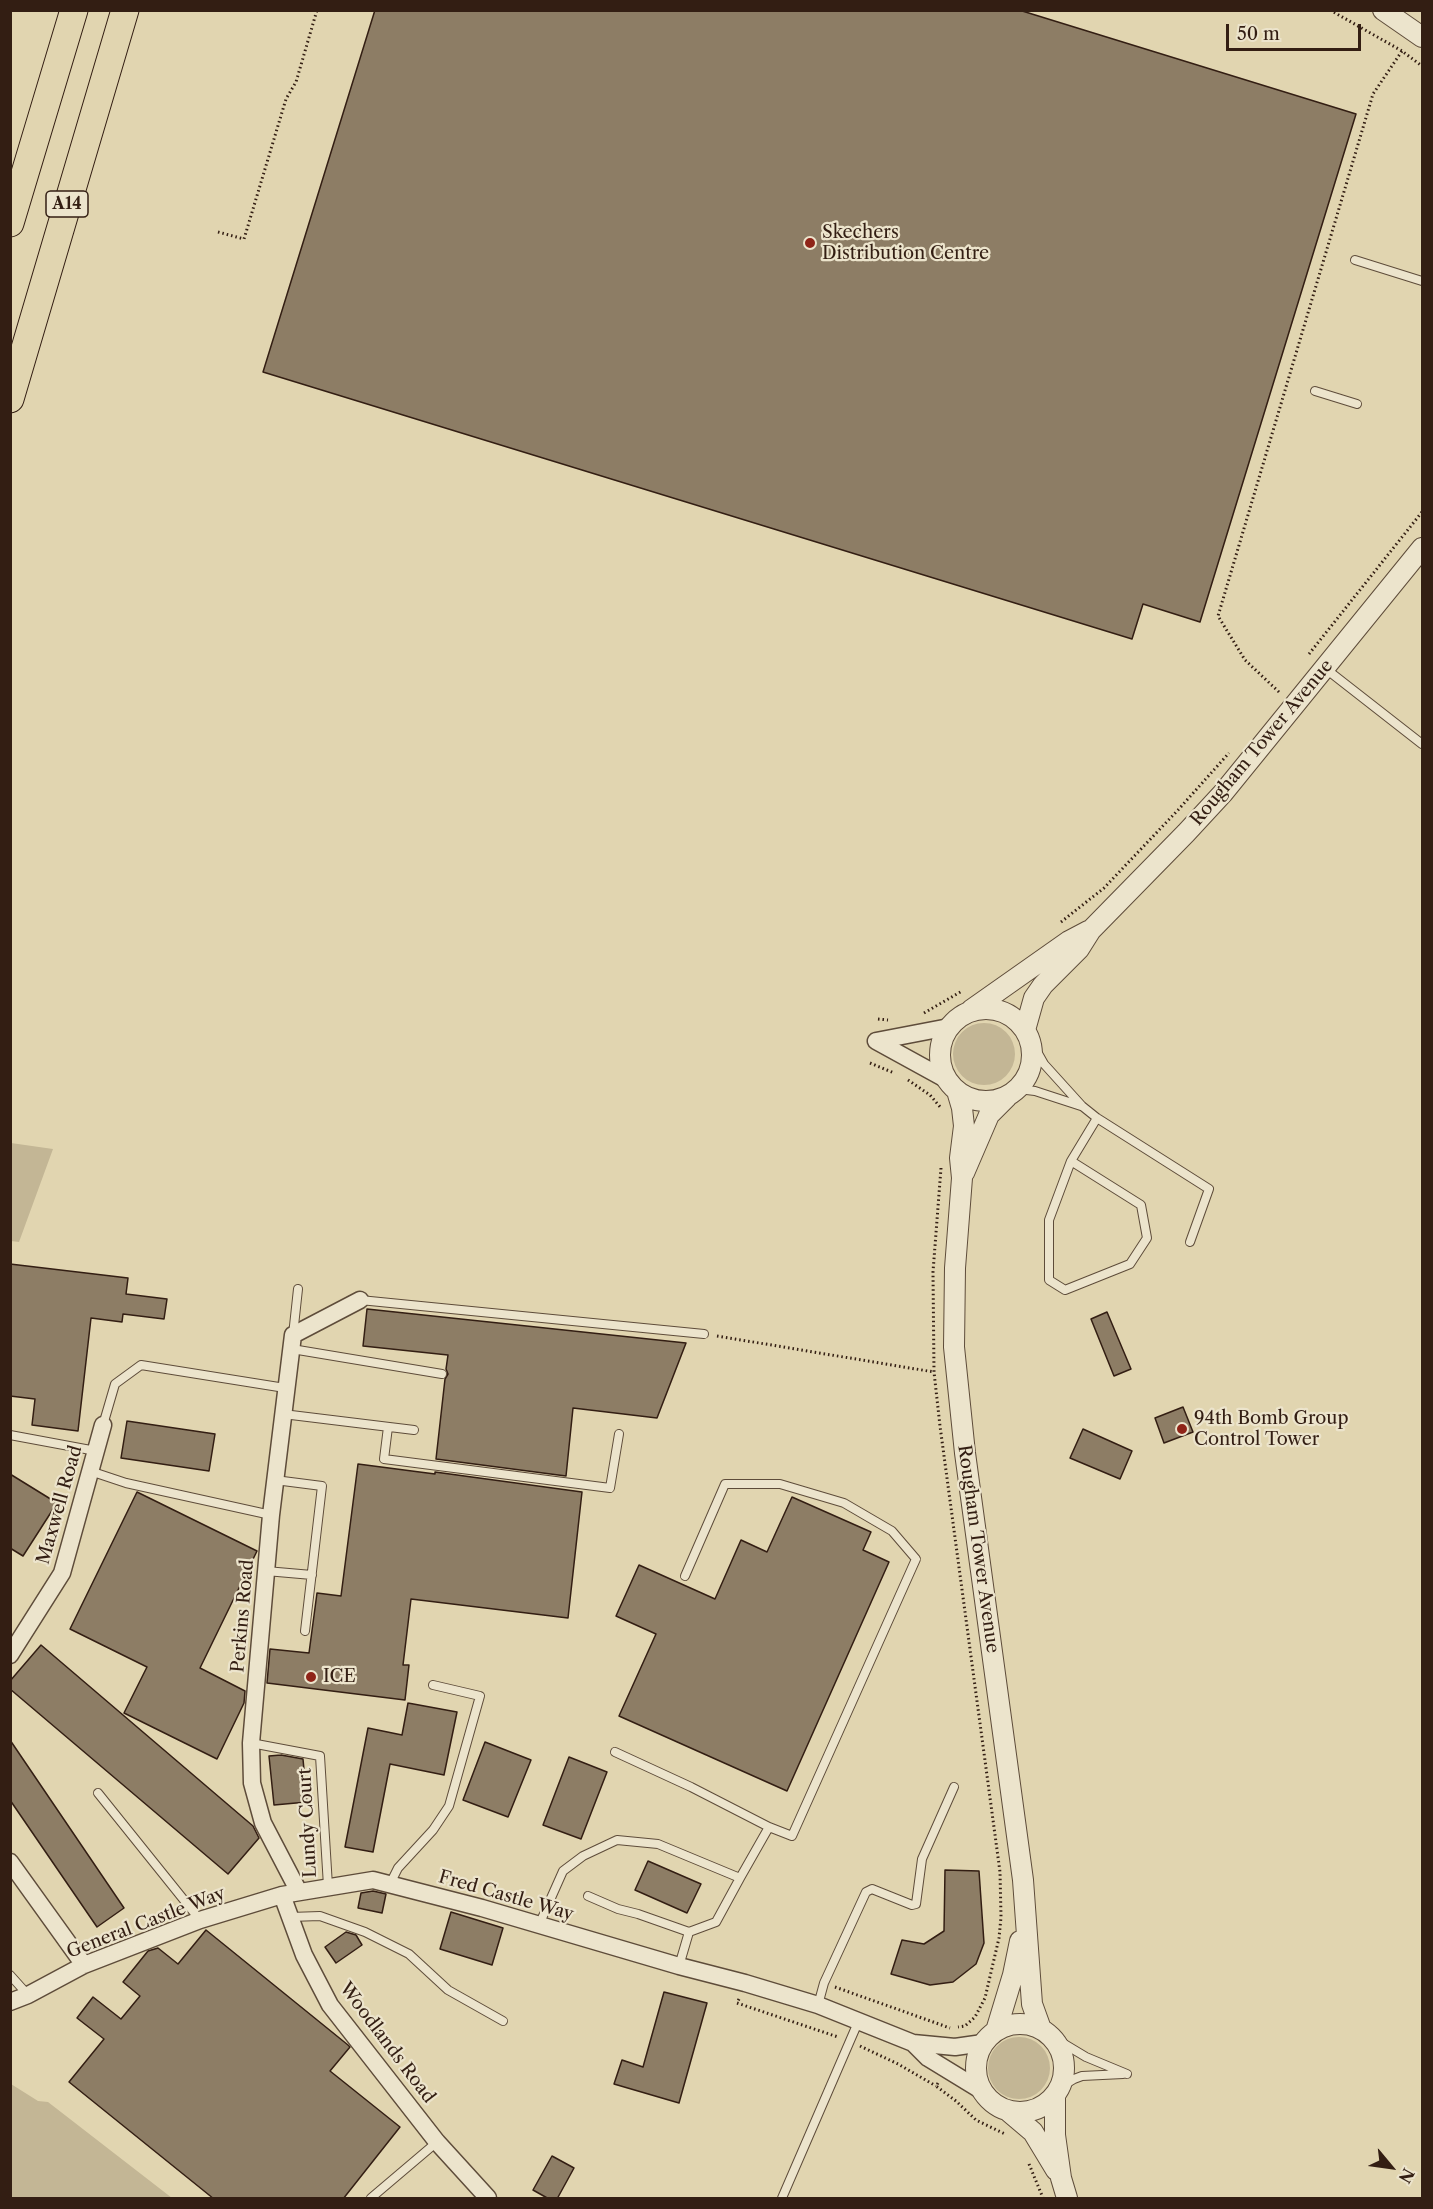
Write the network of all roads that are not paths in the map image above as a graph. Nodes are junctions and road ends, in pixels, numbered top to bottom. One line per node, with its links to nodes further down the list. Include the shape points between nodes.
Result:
1 (74, 10): 5 (highway, A14)
2 (125, 10): 9 (highway, A14)
3 (1383, 10): 4 (street)
4 (1422, 37)
5 (10, 223)
6 (1355, 260): 7 (lane)
7 (1422, 281)
8 (1315, 391): 10 (lane)
9 (10, 399)
10 (1356, 404)
11 (1422, 548): 12 (street, Rougham Tower Avenue)
12 (1325, 668): 13 (lane); 14 (street, Rougham Tower Avenue, via 1223,793)
13 (1422, 744)
14 (1091, 930): 15 (street, Rougham Tower Avenue, via 1069,941); 17 (street, Rougham Tower Avenue, via 1079,949 1034,998)
15 (966, 1013): 16 (street); 17 (street, via 979,1009 1005,1013 1017,1020)
16 (949, 1027): 18 (street, via 940,1053 941,1067); 18 (street, via 876,1041)
17 (1028, 1036): 19 (street, via 1033,1054 1031,1067 1026,1079); 20 (lane, via 1044,1064)
18 (952, 1085): 19 (street, via 968,1098 981,1101 994,1101); 23 (street, Rougham Tower Avenue, via 964,1125)
19 (1012, 1093): 20 (lane, via 1035,1091); 23 (street, Rougham Tower Avenue, via 989,1115)
20 (1082, 1106): 21 (lane)
21 (1097, 1118): 22 (lane); 24 (lane, via 1209,1188)
22 (1071, 1161): 22 (lane, via 1049,1220 1049,1280 1065,1290 1130,1264 1147,1238 1141,1205)
23 (962, 1178): 60 (street, Rougham Tower Avenue, via 954,1268 954,1347)
24 (1190, 1242)
25 (298, 1289): 28 (lane, Perkins Road)
26 (360, 1300): 27 (lane); 28 (street)
27 (704, 1334)
28 (292, 1342): 29 (lane); 30 (street, Perkins Road)
29 (442, 1374)
30 (285, 1389): 31 (street, Perkins Road); 32 (lane, via 141,1365 115,1384)
31 (283, 1414): 33 (lane); 39 (street, Perkins Road)
32 (103, 1425): 37 (street, Maxwell Road)
33 (388, 1427): 34 (lane); 35 (lane, via 384,1459 610,1488)
34 (414, 1430)
35 (619, 1434)
36 (10, 1435): 37 (lane)
37 (96, 1451): 38 (street, Maxwell Road)
38 (90, 1471): 40 (lane, via 126,1483); 45 (street, Maxwell Road, via 62,1573)
39 (275, 1480): 40 (street, Perkins Road); 42 (lane, via 322,1486)
40 (271, 1515): 41 (street, Perkins Road)
41 (266, 1571): 42 (lane); 47 (street, Perkins Road)
42 (312, 1575): 44 (lane)
43 (685, 1576): 51 (lane, via 725,1484 780,1484 844,1503 892,1531 916,1559 792,1836)
44 (305, 1631)
45 (10, 1655)
46 (433, 1685): 54 (lane, via 480,1696 449,1806 398,1868)
47 (251, 1743): 55 (lane, Lundy Court, via 321,1756); 56 (street, Perkins Road, via 252,1783 263,1823)
48 (615, 1752): 51 (lane)
49 (954, 1787): 69 (lane, via 922,1859 916,1904 868,1889 824,1983)
50 (98, 1793): 61 (lane)
51 (769, 1827): 53 (lane)
52 (10, 1862): 64 (street)
53 (740, 1878): 62 (lane, via 658,1844 617,1840 583,1856 563,1871); 63 (lane, via 716,1922)
54 (390, 1884): 55 (street, Fred Castle Way, via 373,1880); 62 (street, Fred Castle Way)
55 (328, 1886): 56 (street, Fred Castle Way)
56 (299, 1892): 57 (street, General Castle Way)
57 (282, 1895): 59 (street, Woodlands Road); 61 (street, General Castle Way)
58 (588, 1896): 63 (lane)
59 (290, 1917): 71 (lane, via 320,1916 365,1932 409,1954 448,1989); 78 (street, Woodlands Road, via 330,2005)
60 (1024, 1918): 72 (street, Rougham Tower Avenue, via 1032,2004); 73 (street, Rougham Tower Avenue, via 1013,1975)
61 (200, 1920): 64 (street, General Castle Way)
62 (539, 1925): 65 (street, Fred Castle Way)
63 (689, 1932): 65 (lane)
64 (84, 1965): 67 (street, General Castle Way)
65 (679, 1966): 69 (street, Fred Castle Way)
66 (10, 1975): 67 (lane)
67 (28, 1995): 68 (street, General Castle Way)
68 (10, 2002)
69 (818, 2005): 70 (street, Fred Castle Way)
70 (859, 2020): 74 (street, Fred Castle Way); 82 (lane)
71 (502, 2021)
72 (1046, 2032): 73 (street, via 1018,2024 1006,2026); 76 (street, via 1059,2048 1063,2061 1064,2075); 76 (lane, via 1089,2058 1127,2074 1082,2076)
73 (989, 2037): 74 (street, via 955,2047); 75 (street, via 975,2067)
74 (913, 2043): 75 (street, via 928,2058)
75 (982, 2091): 77 (street)
76 (1057, 2091): 77 (street, via 1033,2110); 79 (street, via 1055,2135)
77 (1007, 2110): 79 (street, via 1033,2132)
78 (437, 2142): 80 (lane); 81 (street, Woodlands Road)
79 (1060, 2178): 83 (street)
80 (371, 2199)
81 (488, 2199)
82 (782, 2199)
83 (1067, 2199)

